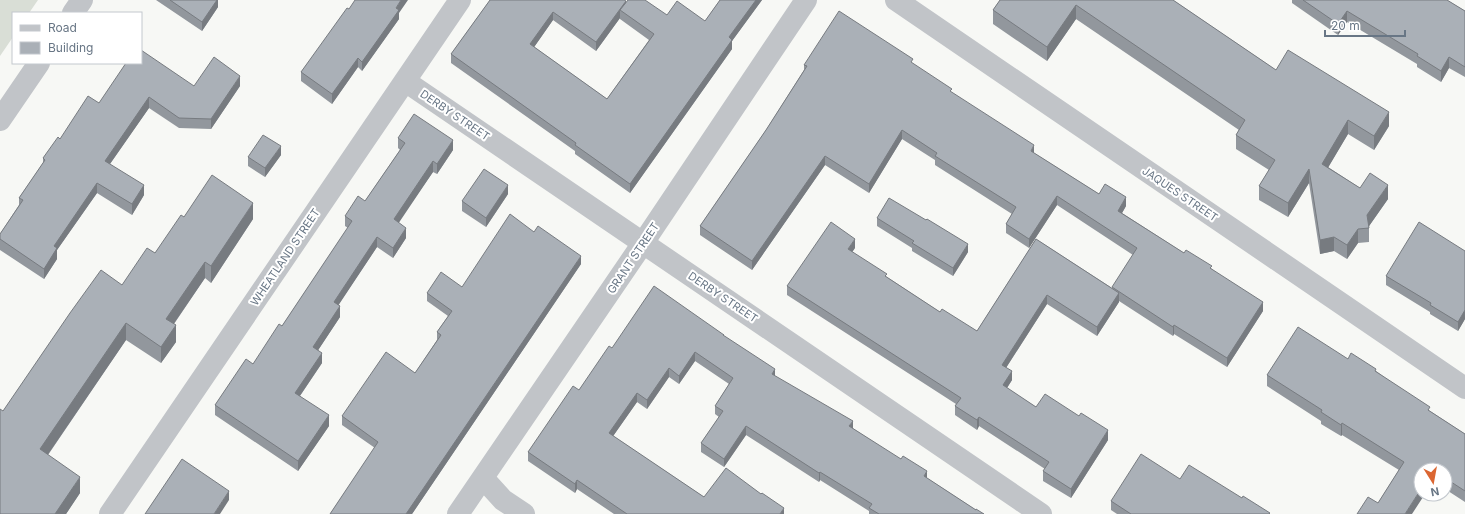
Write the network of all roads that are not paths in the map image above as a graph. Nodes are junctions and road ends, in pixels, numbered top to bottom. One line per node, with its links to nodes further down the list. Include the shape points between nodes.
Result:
1 (82, 0): 5 (street)
2 (460, 0): 7 (street, WHEATLAND STREET)
3 (806, 0): 9 (street, GRANT STREET)
4 (896, 0): 10 (street, JAQUES STREET)
5 (74, 12)
6 (38, 64): 8 (street)
7 (405, 81): 9 (street, DERBY STREET); 12 (street, WHEATLAND STREET)
8 (0, 120)
9 (643, 243): 11 (street, GRANT STREET); 15 (street, DERBY STREET)
10 (1465, 388)
11 (483, 478): 13 (street, GRANT STREET); 14 (street, via 503,500)
12 (110, 514)
13 (458, 514)
14 (524, 514)
15 (1042, 514)

